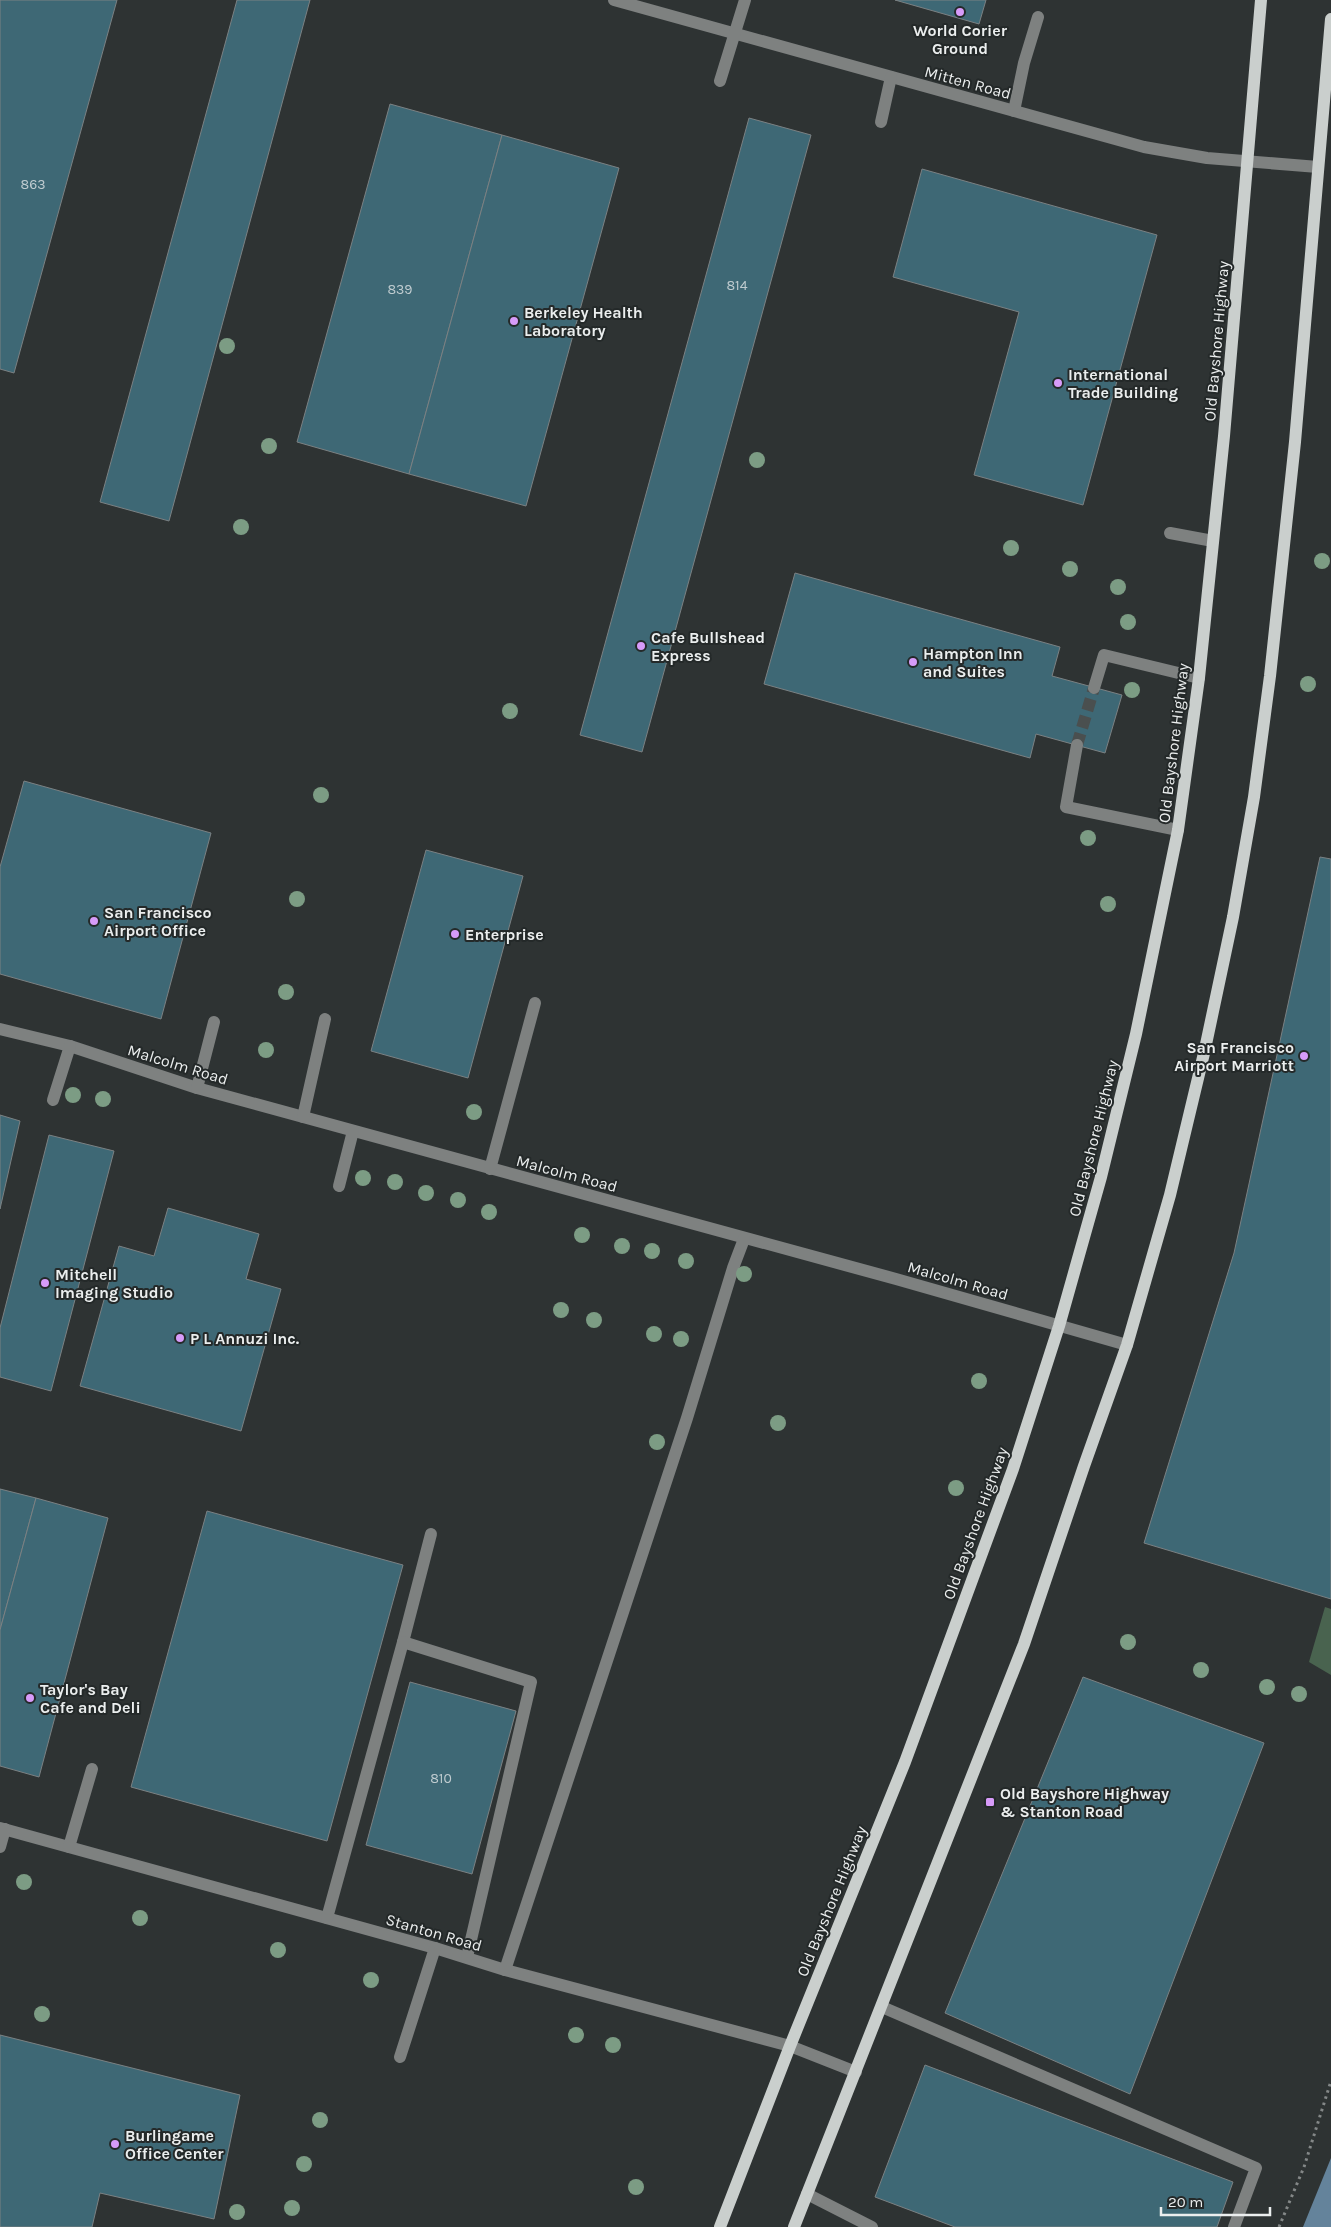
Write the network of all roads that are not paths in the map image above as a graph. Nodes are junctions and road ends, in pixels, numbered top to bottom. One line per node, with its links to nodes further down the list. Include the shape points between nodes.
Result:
1 (614, 0): 6 (street, Mitten Road)
2 (745, 0): 6 (street)
3 (1261, 0): 11 (main road, Old Bayshore Highway)
4 (1038, 16): 9 (street)
5 (1331, 19): 12 (main road)
6 (734, 34): 7 (street, Mitten Road); 8 (street)
7 (891, 77): 9 (street, Mitten Road); 10 (street)
8 (720, 81)
9 (1014, 111): 11 (street, Mitten Road, via 1144,147)
10 (881, 122)
11 (1247, 161): 12 (street, Mitten Road); 14 (main road, Old Bayshore Highway)
12 (1318, 167): 32 (main road, via 1295,442 1254,796 1205,1050 1170,1196)
13 (1170, 533): 14 (street)
14 (1213, 541): 15 (main road, Old Bayshore Highway)
15 (1199, 678): 16 (street, via 1104,655); 18 (main road, Old Bayshore Highway)
16 (1094, 688)
17 (1078, 745): 18 (street, via 1066,807)
18 (1178, 830): 31 (main road, Old Bayshore Highway, via 1134,1043)
19 (535, 1003): 28 (street)
20 (325, 1019): 26 (street)
21 (214, 1022): 24 (street)
22 (0, 1029): 23 (street, Malcolm Road)
23 (70, 1046): 24 (street, Malcolm Road); 25 (street)
24 (197, 1088): 26 (street, Malcolm Road)
25 (53, 1100)
26 (303, 1117): 27 (street, Malcolm Road)
27 (353, 1131): 28 (street, Malcolm Road); 29 (street)
28 (490, 1169): 30 (street, Malcolm Road)
29 (339, 1186)
30 (744, 1238): 31 (street, Malcolm Road); 42 (street)
31 (1059, 1326): 32 (street, Malcolm Road); 44 (main road, Old Bayshore Highway, via 1013,1469 909,1753)
32 (1127, 1345): 43 (main road, via 1024,1644)
33 (431, 1534): 34 (street)
34 (403, 1642): 39 (street); 41 (street, via 532,1682)
35 (92, 1769): 38 (street)
36 (2, 1829): 37 (street); 38 (street, Stanton Road)
37 (0, 1847)
38 (69, 1847): 39 (street, Stanton Road)
39 (327, 1918): 40 (street, Stanton Road)
40 (435, 1948): 41 (street, Stanton Road); 45 (street)
41 (467, 1957): 42 (street, Stanton Road)
42 (505, 1970): 44 (street, Stanton Road)
43 (882, 2007): 46 (main road); 51 (street, via 1256,2168)
44 (790, 2046): 46 (street, Stanton Road); 48 (main road, Old Bayshore Highway)
45 (400, 2057)
46 (856, 2072): 47 (main road)
47 (807, 2194): 49 (main road); 50 (street)
48 (720, 2227)
49 (794, 2227)
50 (872, 2227)
51 (1234, 2227)

